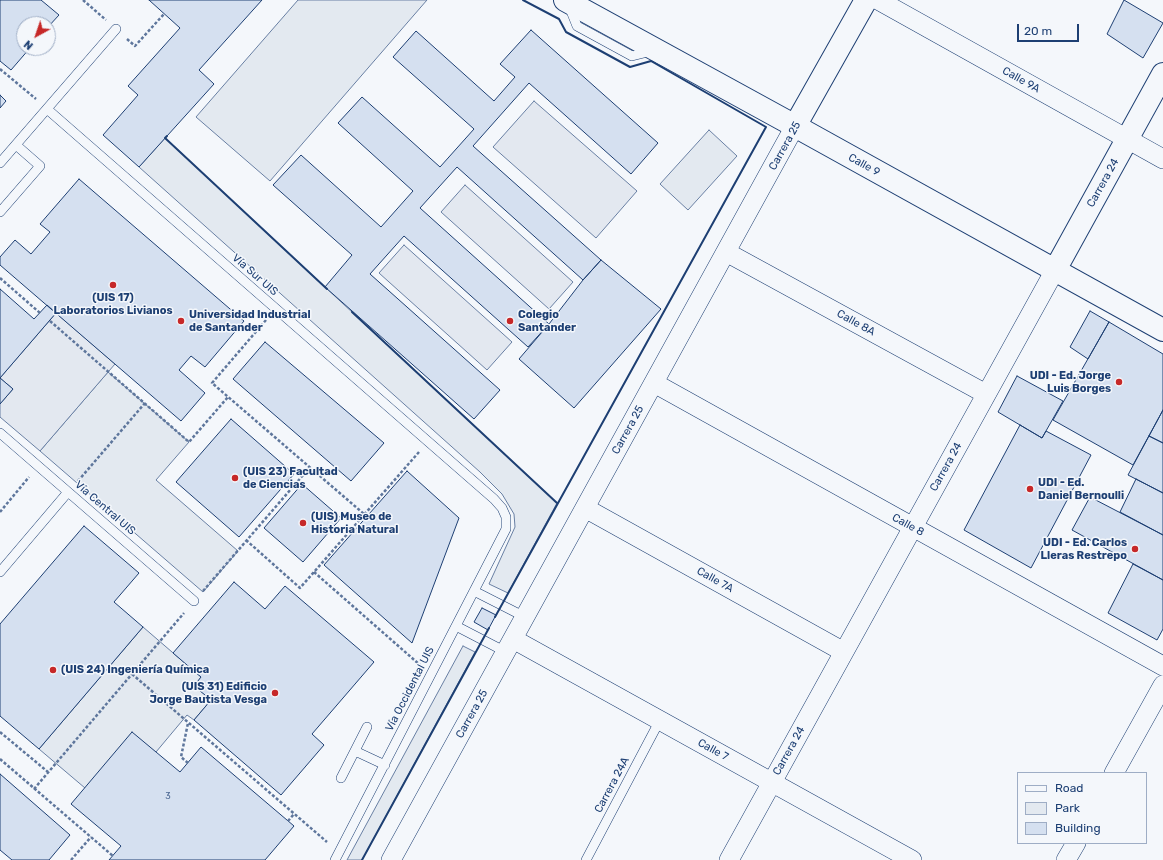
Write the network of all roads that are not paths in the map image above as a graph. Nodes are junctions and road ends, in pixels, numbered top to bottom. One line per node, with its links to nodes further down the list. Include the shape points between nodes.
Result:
1 (866, 0): 7 (street, Carrera 25)
2 (878, 0): 8 (street, Calle 9A)
3 (566, 1): 7 (street, Calle 9)
4 (116, 29): 6 (lane)
5 (1163, 74): 8 (street, Carrera 24)
6 (47, 109): 9 (lane); 22 (lane, Vía Sur UIS, via 498,504 506,517)
7 (796, 126): 13 (street, Carrera 25); 14 (street, Calle 9)
8 (1127, 139): 10 (street, Calle 9A); 14 (street, Carrera 24)
9 (16, 145): 11 (lane); 12 (lane, via 40,166)
10 (1163, 159)
11 (0, 163)
12 (0, 212)
13 (726, 252): 16 (street, Carrera 25); 17 (street, Calle 8A)
14 (1055, 270): 15 (street, Calle 9); 17 (street, Carrera 24)
15 (1163, 330)
16 (654, 383): 20 (street, Carrera 25); 21 (street, Calle 8)
17 (986, 394): 21 (street, Carrera 24)
18 (0, 433): 19 (lane, Vía Central UIS)
19 (68, 492): 23 (lane); 25 (lane, Vía Central UIS)
20 (586, 508): 26 (street, Carrera 25); 29 (street, Calle 7A)
21 (913, 527): 29 (street, Carrera 24); 30 (street, Calle 8)
22 (506, 529): 24 (lane, Vía Occidental UIS)
23 (0, 572)
24 (474, 591): 26 (lane); 27 (lane, Vía Occidental UIS)
25 (194, 601)
26 (525, 617): 28 (street, Carrera 25)
27 (456, 626): 28 (lane); 35 (lane, Vía Occidental UIS)
28 (509, 646): 32 (street, Calle 7); 41 (street, Carrera 25)
29 (844, 652): 38 (street, Carrera 24)
30 (1163, 666)
31 (1163, 685): 36 (street)
32 (660, 720): 38 (street, Calle 7); 42 (lane, Carrera 24A)
33 (367, 727): 34 (lane)
34 (355, 751): 35 (lane); 37 (lane)
35 (384, 765): 40 (lane, Vía Occidental UIS)
36 (1115, 772)
37 (341, 778)
38 (772, 782): 43 (street, Carrera 24); 44 (street, Calle 7)
39 (1075, 844): 45 (street)
40 (337, 856)
41 (391, 860)
42 (586, 860)
43 (729, 860)
44 (912, 860)
45 (1066, 860)

